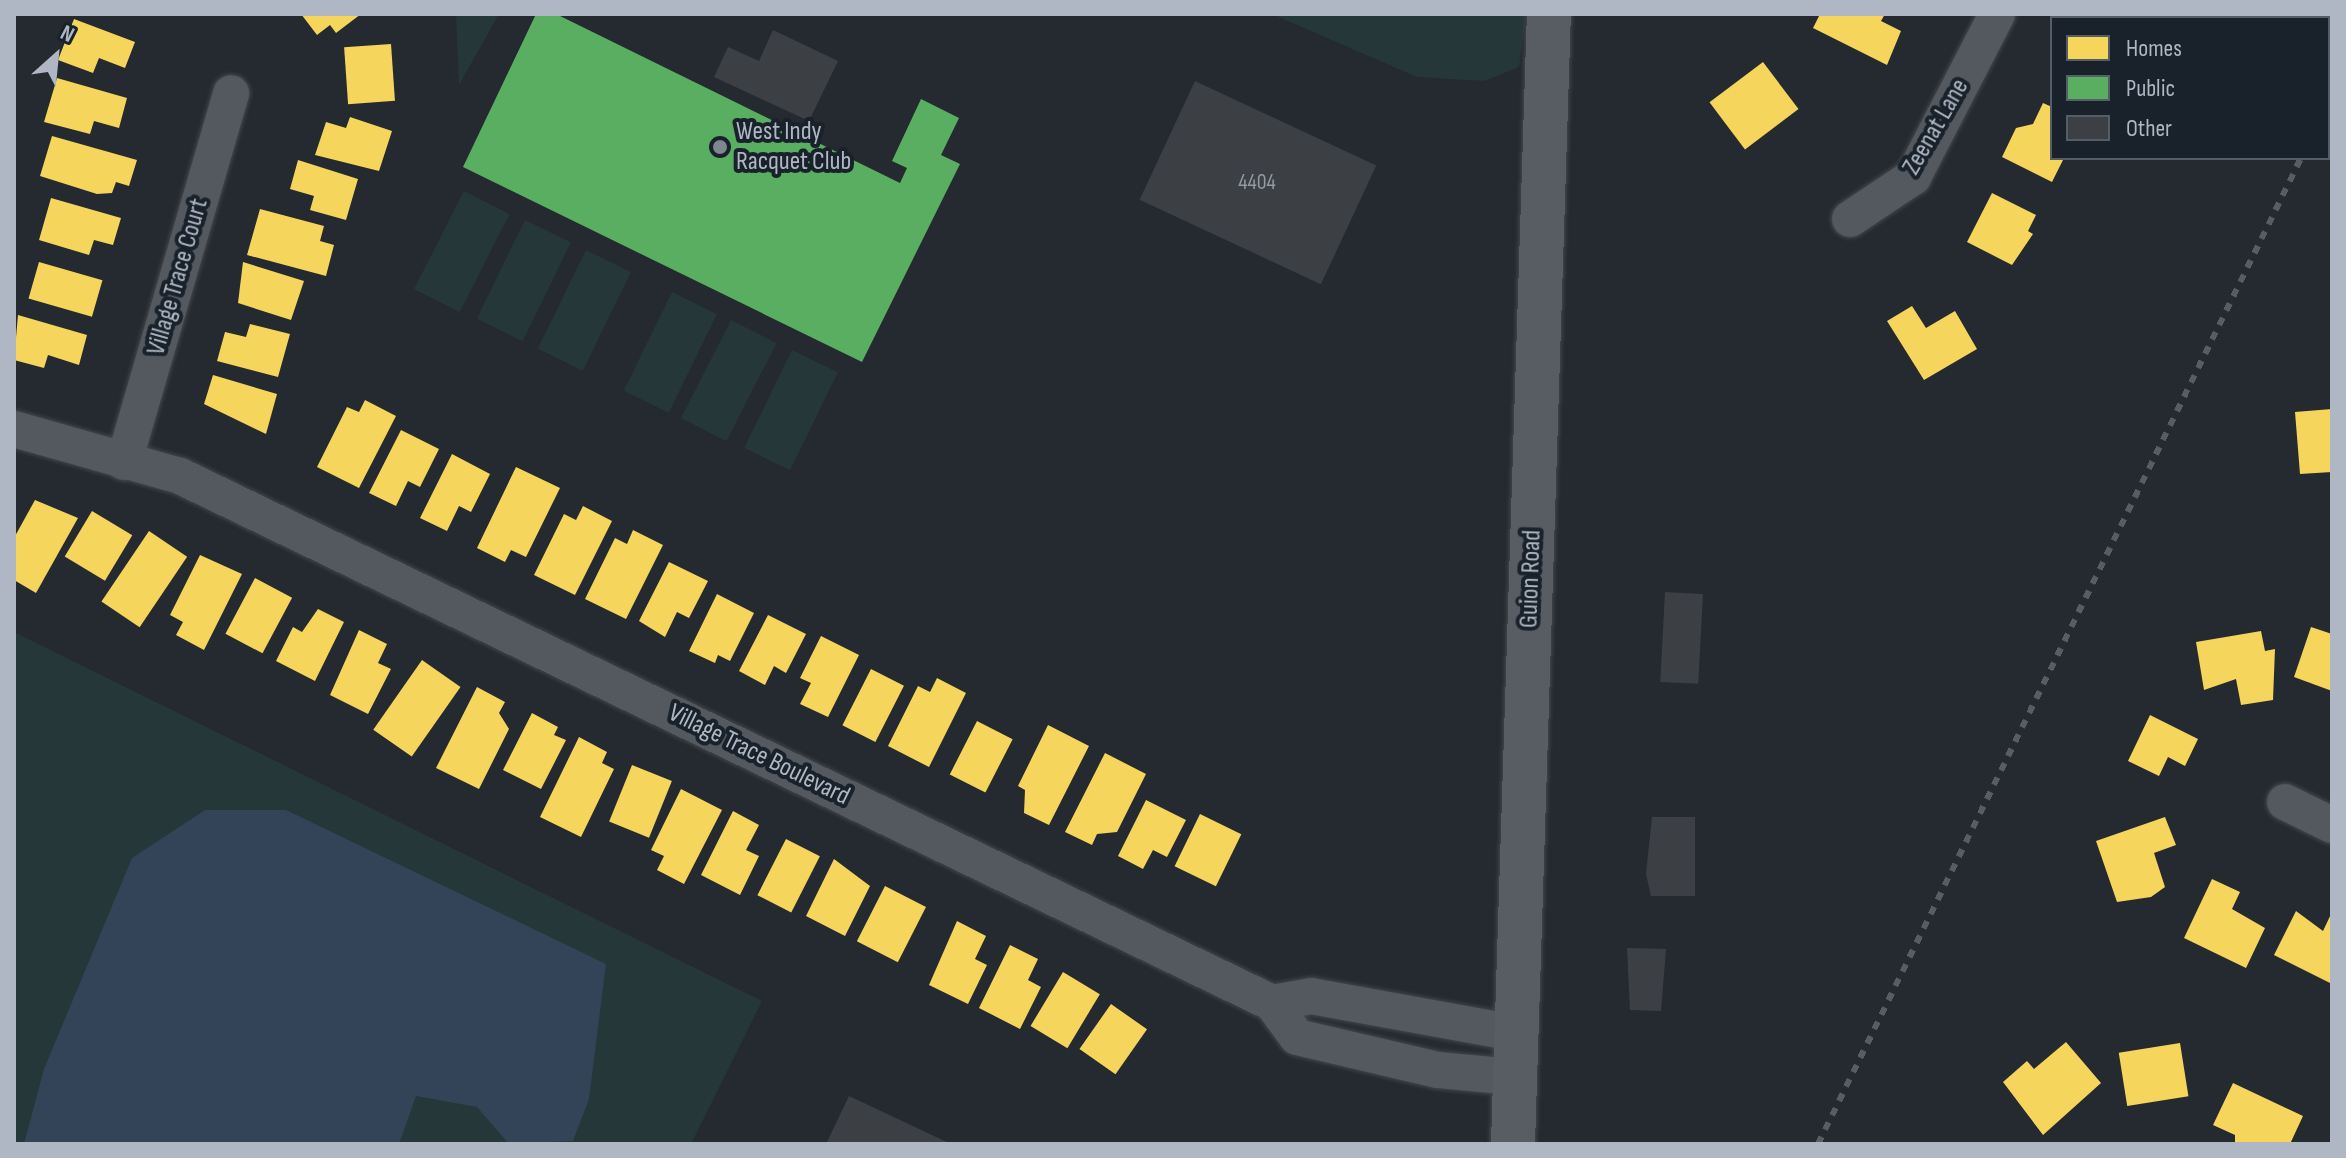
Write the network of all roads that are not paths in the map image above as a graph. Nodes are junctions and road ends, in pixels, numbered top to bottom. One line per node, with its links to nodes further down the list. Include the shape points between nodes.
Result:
1 (1549, 14): 10 (street, Guion Road)
2 (1997, 14): 4 (street, Zeenat Lane, via 1913,177)
3 (231, 93): 6 (street, Village Trace Court)
4 (1850, 219)
5 (14, 429): 6 (street, Village Trace Boulevard)
6 (124, 462): 9 (street, Village Trace Boulevard, via 180,476)
7 (2285, 802): 8 (street)
8 (2332, 825)
9 (1272, 1003): 10 (street, via 1311,996); 11 (street, via 1297,1037 1438,1070)
10 (1514, 1033): 11 (street, Guion Road)
11 (1514, 1077): 12 (street, Guion Road)
12 (1513, 1144)

